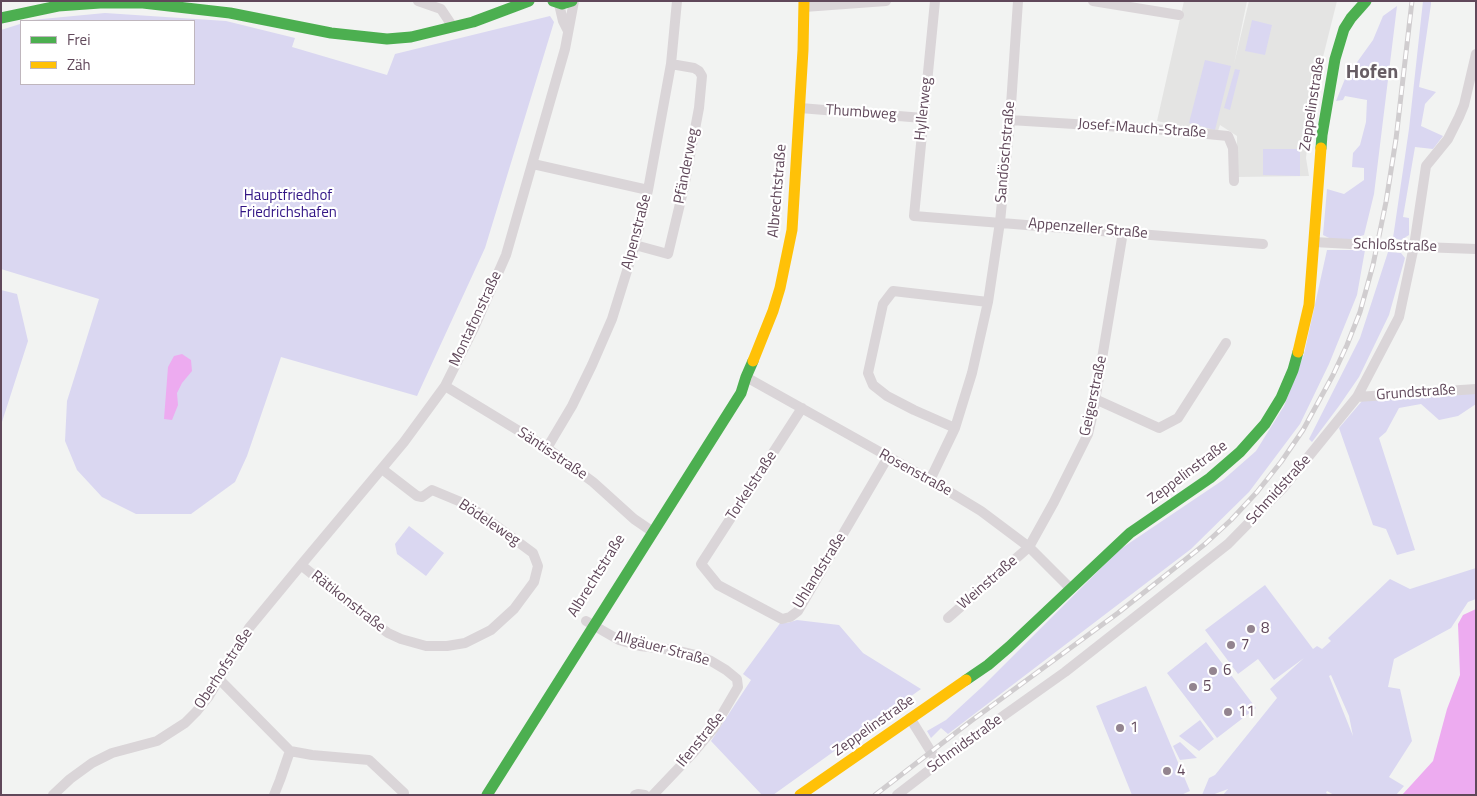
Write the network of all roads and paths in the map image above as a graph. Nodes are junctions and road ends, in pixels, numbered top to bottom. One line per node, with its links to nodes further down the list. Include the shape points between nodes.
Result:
1 (418, 1): 14 (street, via 441,9)
2 (573, 1): 10 (main road); 15 (street, Montafonstraße)
3 (677, 1): 17 (street, Alpenstraße)
4 (886, 1): 11 (street)
5 (935, 1): 19 (street, Hyllerweg)
6 (1018, 1): 20 (street, Sandöschstraße)
7 (1094, 1): 12 (street)
8 (1366, 1): 27 (main road, Zeppelinstraße, via 1344,29 1335,59 1322,134)
9 (524, 2): 14 (main road, via 484,19)
10 (556, 2): 15 (street)
11 (804, 4): 18 (main road, Albrechtstraße)
12 (1179, 15)
13 (1, 18): 14 (main road, via 58,6 143,3 230,13 362,38 411,37)
14 (453, 27)
15 (568, 31): 21 (street, Montafonstraße)
16 (1476, 54): 30 (street, Schmidstraße, via 1459,117 1448,139 1426,166)
17 (672, 64): 23 (street, Alpenstraße); 29 (street, Pfänderweg, via 694,68 702,76 684,187 668,254)
18 (800, 108): 19 (street, Thumbweg); 34 (main road, Albrechtstraße, via 792,230 784,270 773,311)
19 (923, 118): 24 (street, Hyllerweg)
20 (1010, 120): 22 (street, Josef-Mauch-Straße, via 1228,136 1233,148); 25 (street, Sandöschstraße)
21 (533, 164): 23 (street); 35 (street, Montafonstraße, via 506,255)
22 (1234, 180)
23 (648, 190): 29 (street, Alpenstraße)
24 (914, 216): 25 (street, Appenzeller Straße)
25 (1000, 222): 26 (street, Appenzeller Straße); 32 (street, Sandöschstraße)
26 (1123, 232): 28 (street, Appenzeller Straße); 38 (street, Geigerstraße)
27 (1314, 242): 30 (street, Schloßstraße, bridge); 50 (main road, Zeppelinstraße, via 1309,305 1302,338 1281,398 1265,424 1218,472 1130,533)
28 (1262, 244)
29 (635, 245): 41 (street, Alpenstraße, via 612,319 572,406)
30 (1414, 246): 31 (street, Schloßstraße); 37 (street, Schmidstraße, via 1399,317)
31 (1476, 249)
32 (988, 302): 40 (street, Sandöschstraße, via 972,373); 40 (street, via 893,292 883,304 868,373 872,385 914,410)
33 (1226, 343): 38 (street, via 1178,418 1159,428)
34 (746, 376): 39 (street, Rosenstraße); 45 (main road, Albrechtstraße, via 736,385)
35 (445, 386): 41 (street, Säntisstraße); 43 (street, Montafonstraße)
36 (1476, 389): 37 (street, Grundstraße)
37 (1357, 397): 57 (street, Schmidstraße, via 1283,488 1228,544 1065,672)
38 (1095, 398): 46 (street, Geigerstraße, via 1088,434)
39 (802, 408): 42 (street, Rosenstraße); 47 (street, Torkelstraße)
40 (955, 428): 44 (street, Sandöschstraße)
41 (547, 448): 45 (street, Säntisstraße)
42 (888, 457): 44 (street, Rosenstraße); 47 (street, Uhlandstraße, via 805,601 790,617 782,619 718,584)
43 (382, 469): 48 (street, Montafonstraße); 49 (street, Bödeleweg, via 417,496 422,497 432,490 468,506 533,553)
44 (930, 480): 46 (street, Rosenstraße, via 981,511)
45 (649, 529): 52 (main road, Albrechtstraße)
46 (1028, 547): 50 (street, Rosenstraße); 51 (street, Weinstraße)
47 (701, 564)
48 (300, 565): 49 (street, Rätikonstraße, via 388,633 426,646 466,643 491,630 514,609 534,582); 53 (street, Oberhofstraße, via 250,628)
49 (538, 566)
50 (1071, 589): 55 (main road, Zeppelinstraße, via 988,665)
51 (948, 618)
52 (590, 623): 54 (street, Allgäuer Straße, via 619,640 696,655); 61 (main road, Albrechtstraße); 62 (main road, Albrechtstraße)
53 (219, 679): 56 (street); 59 (street, Oberhofstraße, via 185,723 157,741 112,753 92,763)
54 (737, 679): 65 (street, Ifenstraße, via 738,687 714,728)
55 (910, 718): 57 (street); 66 (main road, Zeppelinstraße)
56 (290, 751): 58 (street, via 369,760); 60 (street)
57 (938, 763): 67 (street, Schmidstraße)
58 (404, 793)
59 (53, 795)
60 (274, 795)
61 (477, 795)
62 (487, 795)
63 (634, 795): 64 (street)
64 (644, 795)
65 (653, 795)
66 (800, 795)
67 (897, 795)

